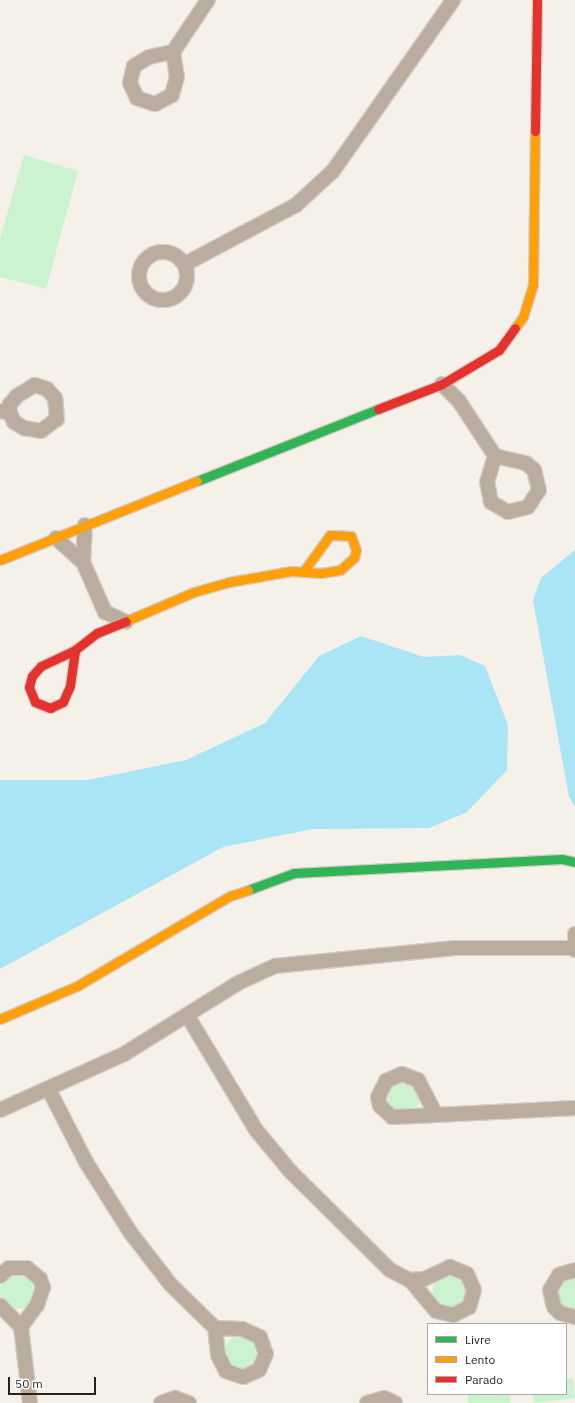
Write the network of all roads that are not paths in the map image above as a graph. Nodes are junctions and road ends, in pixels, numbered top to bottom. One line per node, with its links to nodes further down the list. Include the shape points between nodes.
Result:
1 (208, 0): 4 (street)
2 (453, 0): 5 (street, via 333,171 296,205)
3 (537, 0): 6 (street, via 531,299 514,332 499,350)
4 (173, 52)
5 (185, 264)
6 (461, 374): 7 (street); 8 (street)
7 (442, 384): 8 (street); 10 (street)
8 (458, 402): 9 (street)
9 (495, 456)
10 (85, 525): 11 (street); 13 (street)
11 (56, 538): 12 (street); 13 (street)
12 (0, 560)
13 (83, 562): 15 (street)
14 (303, 572): 14 (street, via 321,573 350,565 356,550 351,536 330,535); 16 (street, via 229,582 194,592)
15 (105, 612): 16 (street); 17 (street)
16 (126, 622): 17 (street)
17 (97, 633): 18 (street)
18 (75, 650): 18 (street, via 70,686 63,702 50,708 35,702 29,687 32,676 41,666)
19 (575, 862): 23 (street, via 562,859 294,873 230,896 77,986)
20 (575, 934): 21 (street)
21 (575, 949): 22 (street, via 455,948 275,966 238,983)
22 (188, 1015): 24 (street, via 124,1054); 30 (street, via 256,1130 290,1171 390,1270)
23 (0, 1019)
24 (49, 1090): 26 (street); 34 (street, via 86,1162 130,1232 170,1285)
25 (575, 1108): 27 (street)
26 (0, 1110)
27 (436, 1115)
28 (575, 1270): 32 (street, via 559,1275 550,1290 554,1307 560,1313)
29 (0, 1276): 33 (street, via 18,1266 31,1270 40,1279 42,1296)
30 (410, 1280)
31 (0, 1305): 33 (street)
32 (575, 1317)
33 (21, 1327): 35 (street)
34 (215, 1328)
35 (30, 1403)
36 (161, 1403): 37 (street, via 175,1398)
37 (189, 1403)
38 (367, 1403): 39 (street, via 384,1398)
39 (395, 1403)

